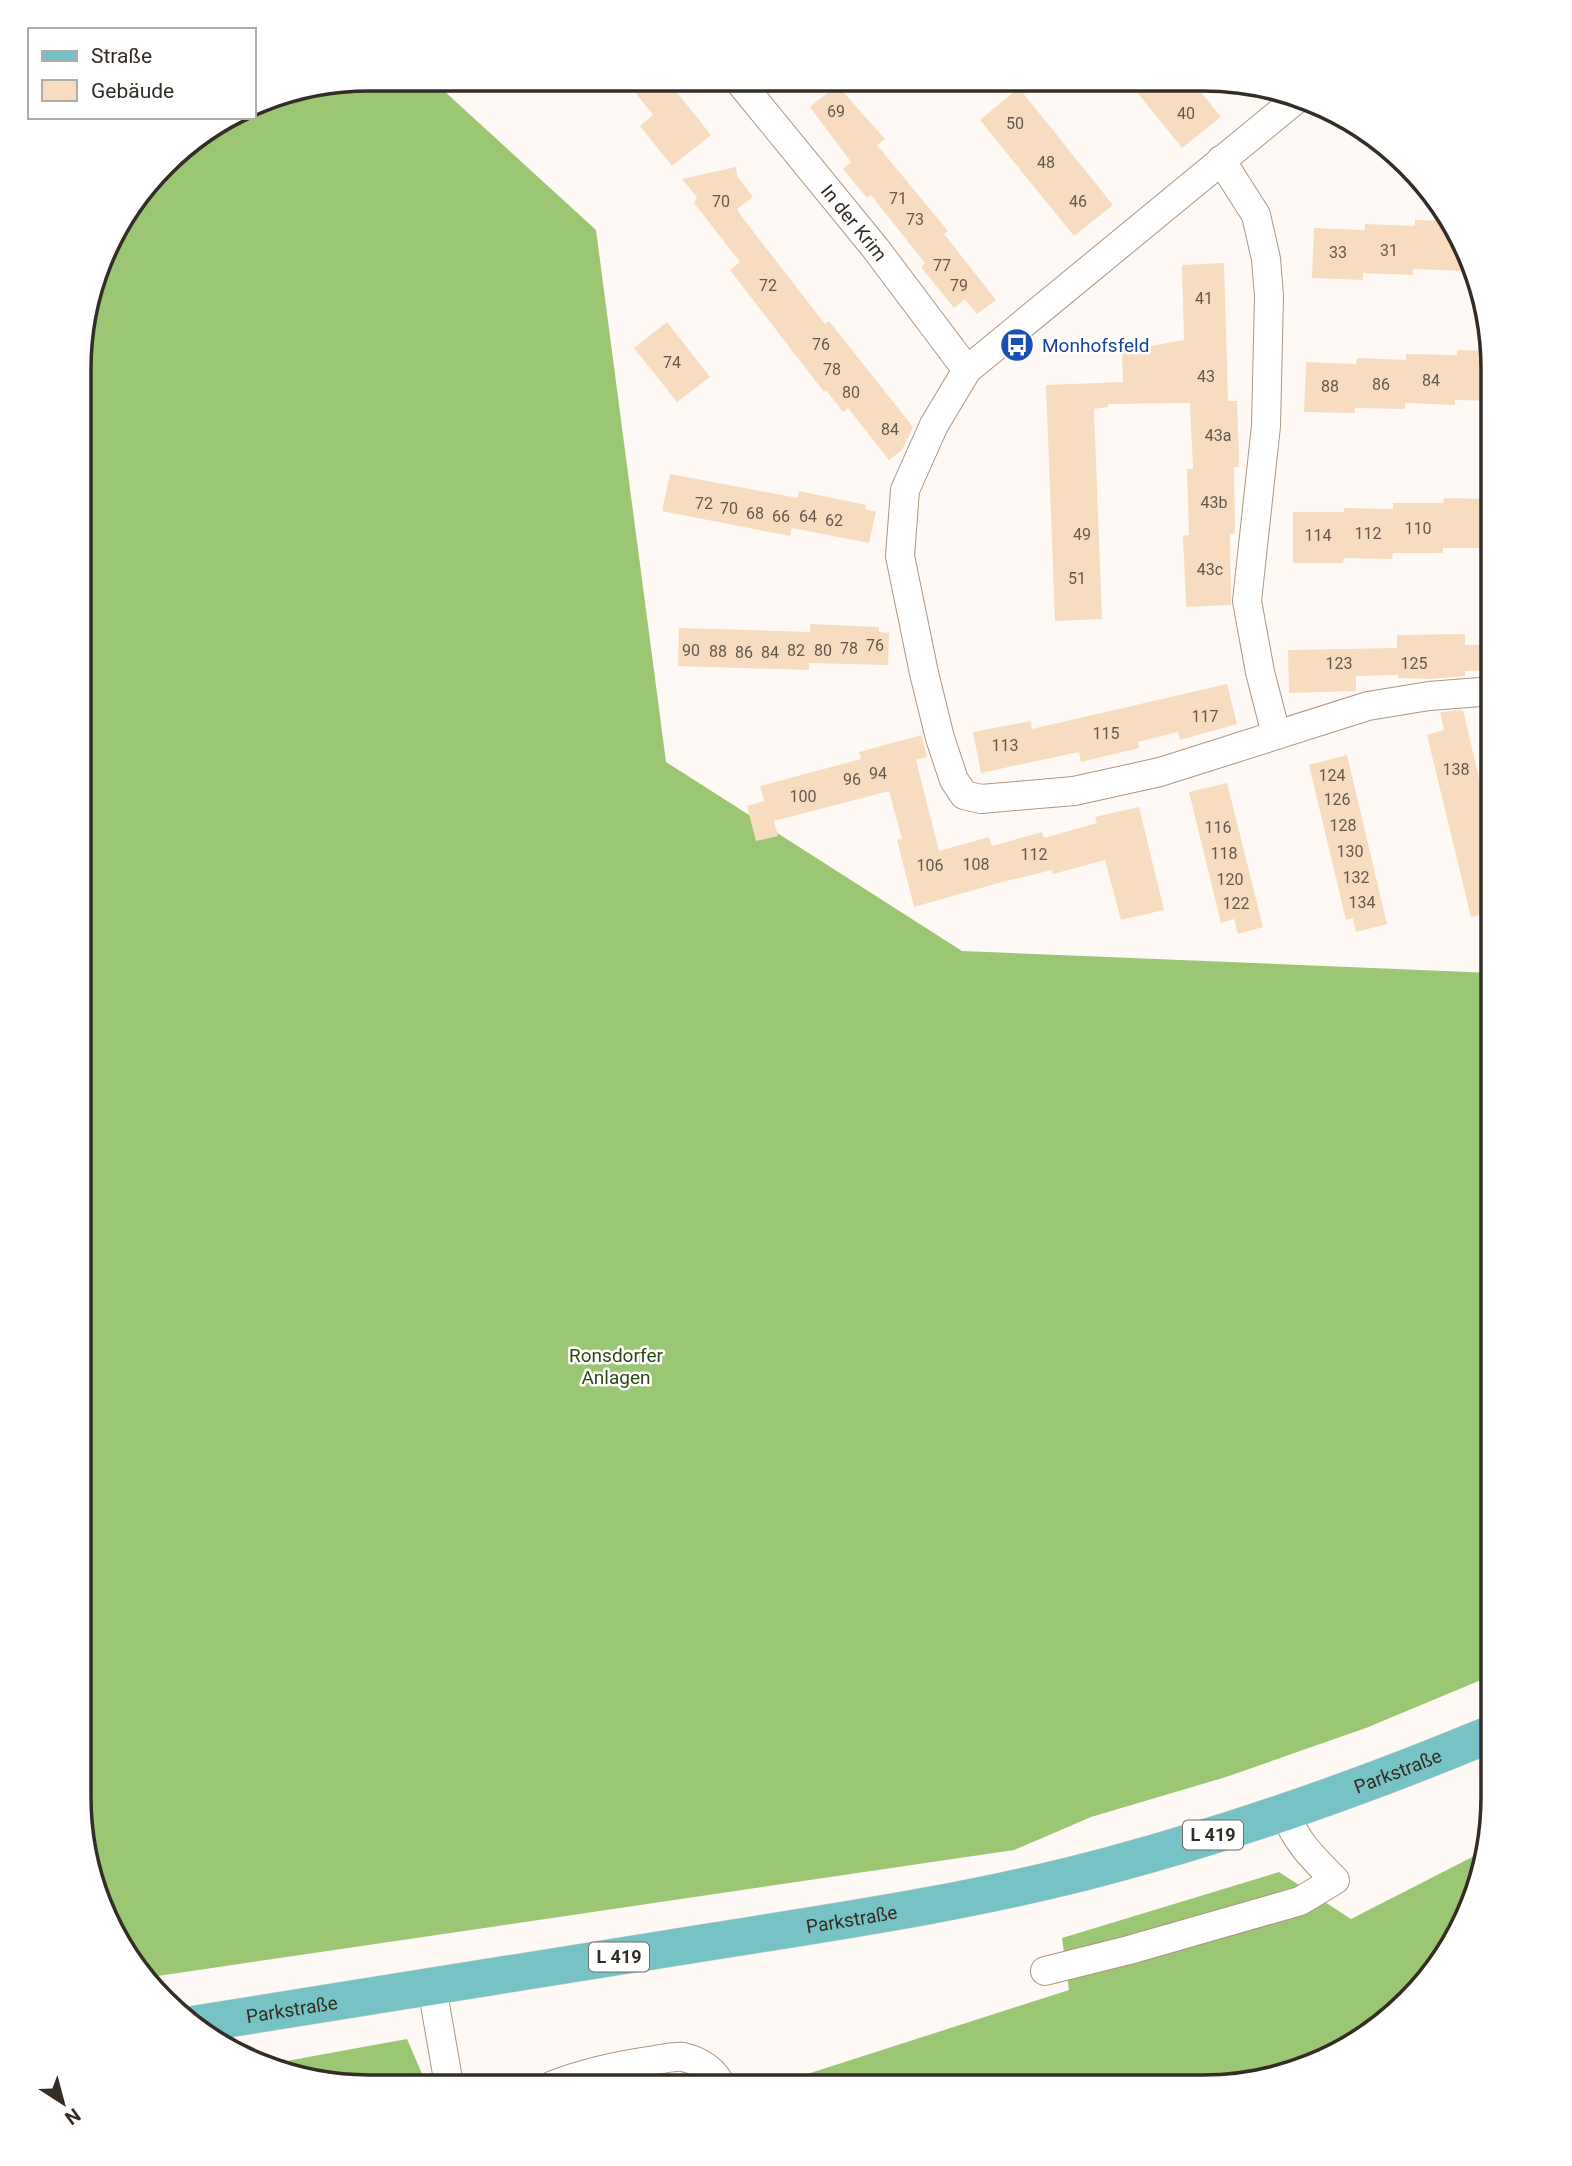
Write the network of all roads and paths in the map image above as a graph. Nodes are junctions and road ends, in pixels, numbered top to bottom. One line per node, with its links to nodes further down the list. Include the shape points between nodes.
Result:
1 (747, 91): 4 (street, In der Krim)
2 (1290, 105): 3 (street)
3 (1221, 160): 4 (street); 6 (street, via 1256,215 1266,259 1266,426 1247,601)
4 (967, 370): 6 (street, via 934,425 905,490 900,556 940,738 964,795 981,799 1073,791 1160,772)
5 (1481, 692): 6 (street, via 1368,706)
6 (1276, 734)
7 (1481, 1738): 8 (main road, Parkstraße / L 419)
8 (1285, 1812): 9 (street, via 1307,1852 1335,1880 1300,1900); 10 (main road, Parkstraße / L 419, via 1027,1886 807,1927)
9 (1045, 1971)
10 (432, 1987): 11 (main road, Parkstraße / L 419); 12 (street)
11 (207, 2022)
12 (447, 2075)
13 (580, 2075): 14 (street, via 682,2057)
14 (715, 2075)

